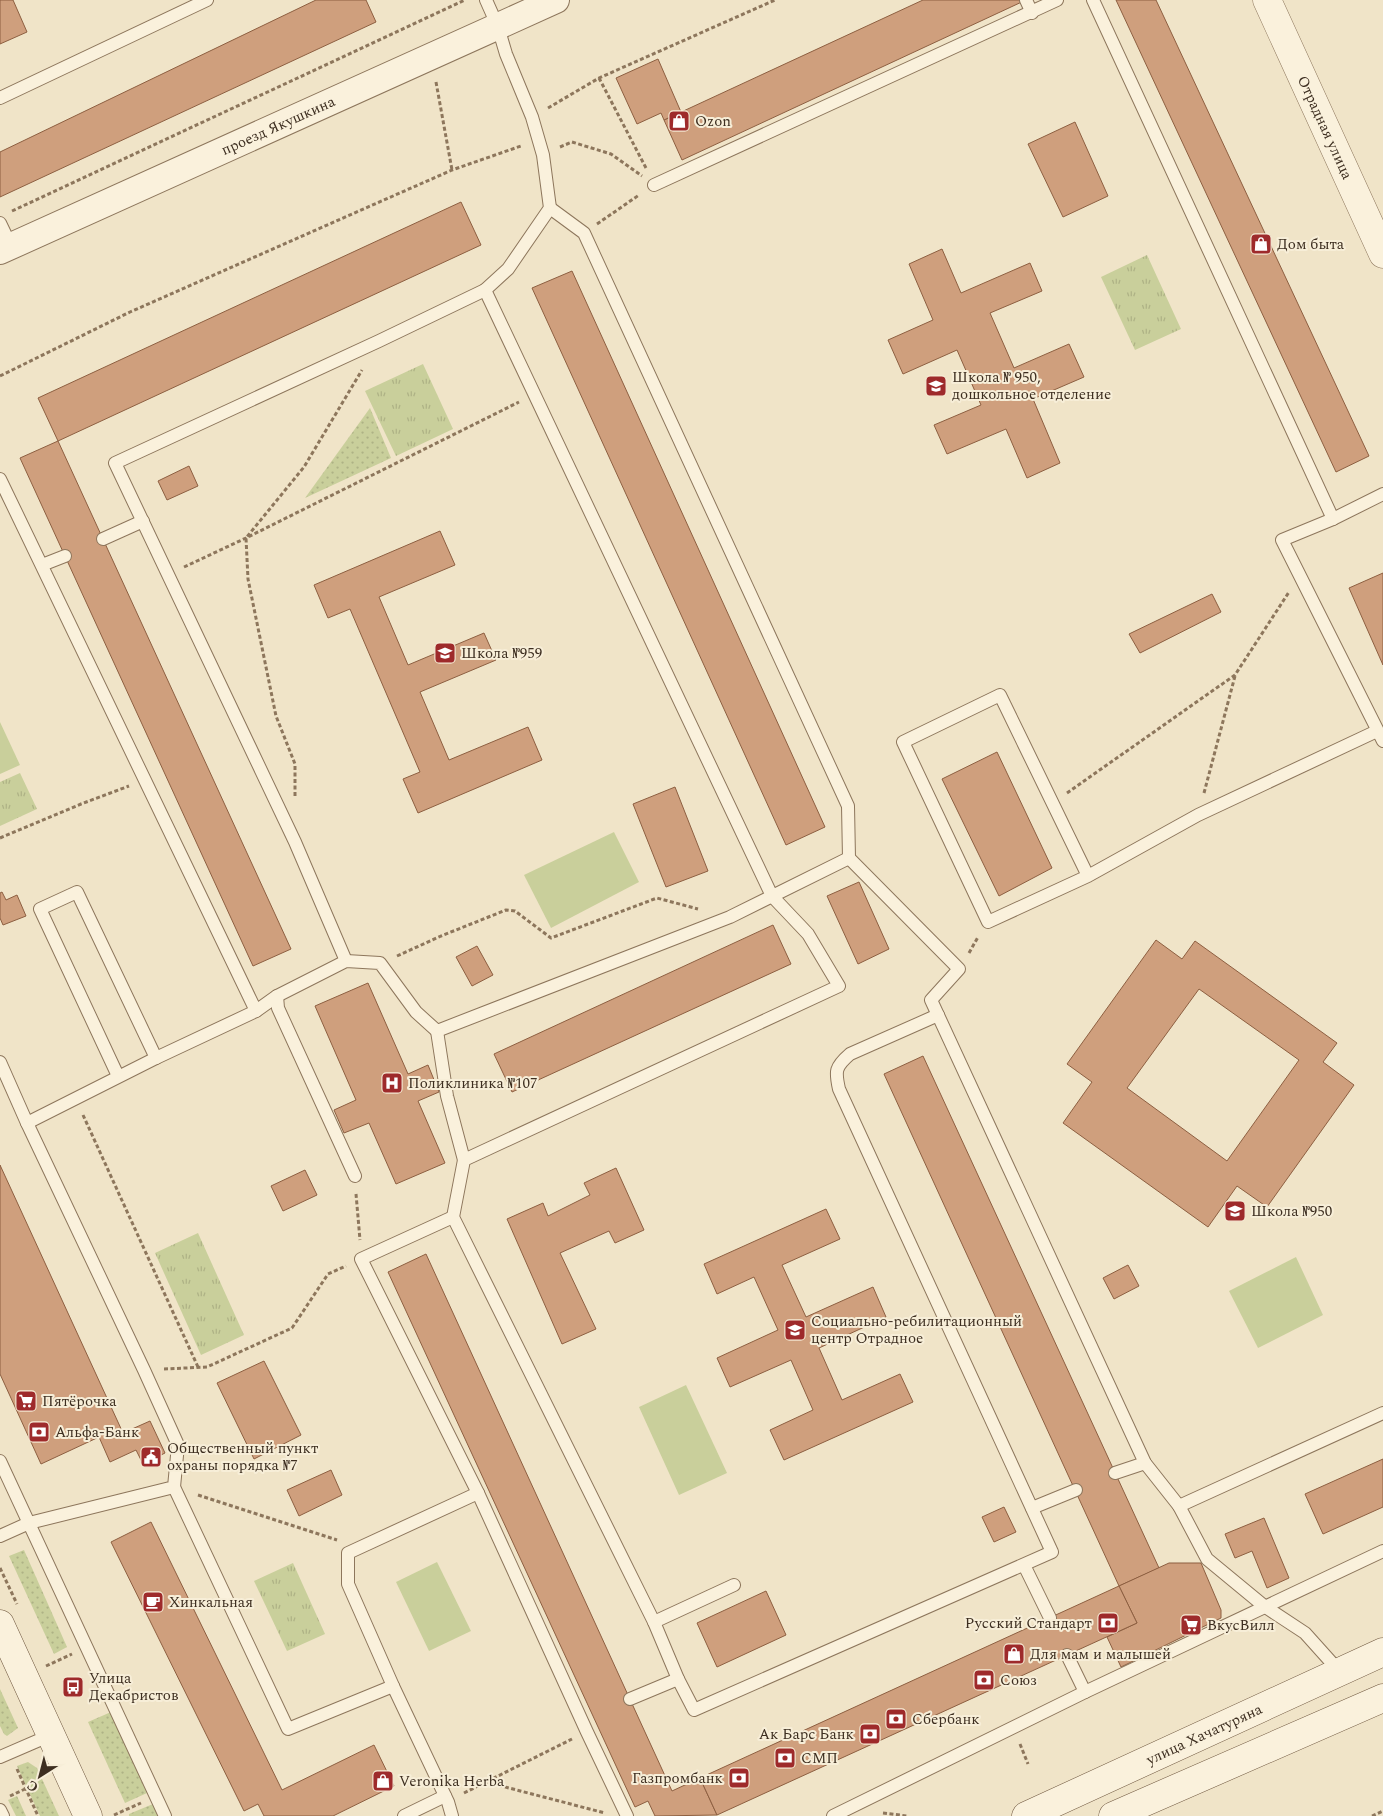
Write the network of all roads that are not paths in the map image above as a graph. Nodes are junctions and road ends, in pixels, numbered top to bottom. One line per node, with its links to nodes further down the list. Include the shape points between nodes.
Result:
1 (207, 0): 10 (lane)
2 (486, 0): 9 (lane)
3 (556, 0): 9 (street, проезд Якушкина)
4 (1026, 0): 8 (lane)
5 (1057, 0): 8 (lane)
6 (1093, 0): 18 (lane)
7 (1267, 0): 14 (main road, Отрадная улица)
8 (1032, 13): 11 (lane)
9 (498, 27): 12 (lane, via 539,140); 13 (street, проезд Якушкина)
10 (0, 98)
11 (654, 184)
12 (550, 208): 15 (lane, via 508,269); 24 (lane, via 584,233 848,806)
13 (4, 240)
14 (1383, 254)
15 (485, 290): 19 (lane, via 115,463); 26 (lane)
16 (0, 479): 22 (lane)
17 (1383, 494): 18 (lane)
18 (1333, 519): 23 (lane, via 1282,540)
19 (143, 521): 20 (lane); 27 (lane, via 290,833)
20 (103, 539)
21 (65, 556): 22 (lane)
22 (42, 566): 29 (lane)
23 (1380, 736): 25 (lane, via 1198,815)
24 (849, 858): 26 (lane); 30 (lane, via 960,969 931,1000)
25 (1088, 876): 25 (lane, via 1000,695 904,742 988,922)
26 (772, 896): 31 (lane, via 730,917); 36 (lane, via 808,934 839,986)
27 (346, 961): 28 (lane); 31 (lane, via 380,963 416,1012)
28 (277, 996): 29 (lane); 37 (lane, via 278,1008)
29 (256, 1011): 32 (lane)
30 (938, 1015): 41 (lane); 47 (lane, via 850,1054 840,1063 836,1074 843,1098)
31 (437, 1031): 36 (lane, via 446,1096)
32 (156, 1058): 34 (lane); 34 (lane, via 77,892 40,909)
33 (0, 1062): 35 (lane)
34 (118, 1076): 35 (lane)
35 (27, 1123): 43 (lane, via 178,1445)
36 (464, 1160): 38 (lane)
37 (355, 1176)
38 (453, 1217): 45 (lane, via 361,1259); 55 (lane)
39 (1383, 1414): 46 (lane)
40 (0, 1461): 48 (lane)
41 (1145, 1463): 42 (lane); 46 (lane)
42 (1115, 1473)
43 (174, 1487): 48 (lane); 61 (lane, via 288,1729)
44 (1076, 1490): 47 (lane)
45 (478, 1493): 61 (lane, via 348,1553 348,1584); 74 (lane, via 587,1723)
46 (1179, 1506): 53 (lane, via 1207,1558)
47 (1032, 1508): 51 (lane, via 1052,1552)
48 (29, 1523): 49 (lane); 71 (lane)
49 (0, 1536)
50 (1383, 1551): 53 (lane)
51 (1024, 1565): 54 (lane); 60 (lane, via 694,1710)
52 (734, 1585): 55 (lane)
53 (1264, 1606): 59 (lane, via 1305,1634); 62 (lane)
54 (1050, 1618)
55 (654, 1622): 60 (lane)
56 (0, 1624): 65 (main road)
57 (1383, 1652): 59 (main road, улица Хачатуряна)
58 (1067, 1655): 62 (lane)
59 (1340, 1672): 76 (main road, улица Хачатуряна)
60 (678, 1679): 64 (lane)
61 (393, 1686): 67 (lane)
62 (1085, 1692): 75 (lane)
63 (1383, 1698): 77 (main road)
64 (630, 1699)
65 (52, 1735): 66 (lane); 70 (main road)
66 (5, 1755)
67 (446, 1799): 72 (lane); 73 (lane)
68 (0, 1810): 69 (lane)
69 (3, 1816)
70 (101, 1816)
71 (165, 1816)
72 (404, 1816)
73 (452, 1816)
74 (627, 1816)
75 (833, 1816)
76 (1026, 1816)
77 (1114, 1816)

